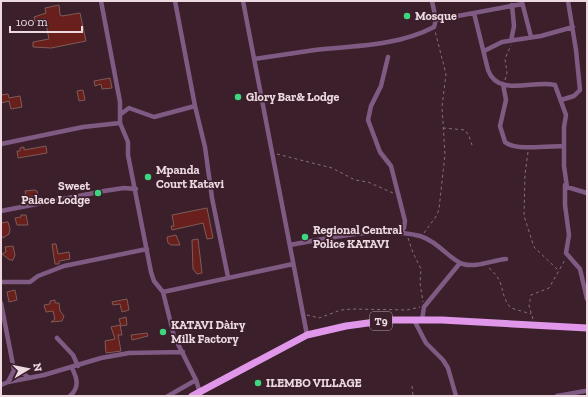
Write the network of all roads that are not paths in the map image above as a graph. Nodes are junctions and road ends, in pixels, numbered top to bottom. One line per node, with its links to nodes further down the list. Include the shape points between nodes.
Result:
1 (101, 1): 19 (street)
2 (175, 1): 18 (street)
3 (243, 1): 15 (street)
4 (432, 1): 9 (street)
5 (568, 1): 10 (street)
6 (522, 2): 7 (street); 11 (street)
7 (512, 5): 8 (street); 12 (street)
8 (474, 13): 9 (street); 13 (street)
9 (436, 20): 15 (street, via 434,27 414,36 363,46)
10 (573, 27): 11 (street); 17 (street, via 580,90 574,96)
11 (532, 37): 12 (street)
12 (512, 41): 13 (street, via 498,43)
13 (484, 52): 16 (street, via 490,75)
14 (388, 57): 27 (street, via 368,120 380,152 391,166 405,225)
15 (254, 59): 28 (street)
16 (503, 84): 17 (street, via 553,84 556,85); 22 (street, via 506,100 500,126 505,142 510,146 529,148)
17 (561, 100): 22 (street, via 566,115)
18 (195, 106): 19 (street, via 154,117 129,108); 33 (street)
19 (121, 114): 20 (street)
20 (120, 123): 21 (street, via 83,127); 24 (street, via 128,142 128,155)
21 (1, 144)
22 (564, 146): 23 (street)
23 (565, 181): 25 (street, via 567,188); 36 (street, via 569,235 566,251 567,256 580,269)
24 (136, 189): 26 (street, via 104,191); 29 (street)
25 (587, 193)
26 (1, 211)
27 (400, 232): 28 (street, via 330,238); 31 (street, via 422,236 436,243)
28 (290, 245): 32 (street)
29 (147, 249): 34 (street, via 64,266 38,276 30,282); 35 (street, via 154,281)
30 (506, 259): 31 (street, via 470,265)
31 (460, 263): 39 (street, via 424,307)
32 (293, 264): 33 (street, via 250,275); 41 (street)
33 (228, 277): 35 (street)
34 (1, 282)
35 (163, 292): 43 (street, via 174,336)
36 (587, 299)
37 (1, 303): 44 (street)
38 (414, 320): 39 (highway, T9); 41 (highway, T9, via 390,320 346,326); 56 (street, via 426,343 448,368)
39 (422, 320): 40 (highway, T9)
40 (587, 328)
41 (307, 335): 52 (highway, T9)
42 (57, 338): 45 (street, via 73,355)
43 (183, 352): 45 (street, via 129,353); 48 (street)
44 (14, 366): 47 (street); 49 (street)
45 (78, 366): 46 (street)
46 (72, 368): 47 (street); 53 (street, via 77,381)
47 (29, 378): 49 (street)
48 (196, 380): 52 (street); 54 (street)
49 (8, 382): 50 (street)
50 (1, 385)
51 (585, 391): 57 (street)
52 (200, 394): 55 (highway, T9)
53 (70, 396)
54 (168, 396)
55 (192, 396)
56 (456, 396)
57 (557, 396)

